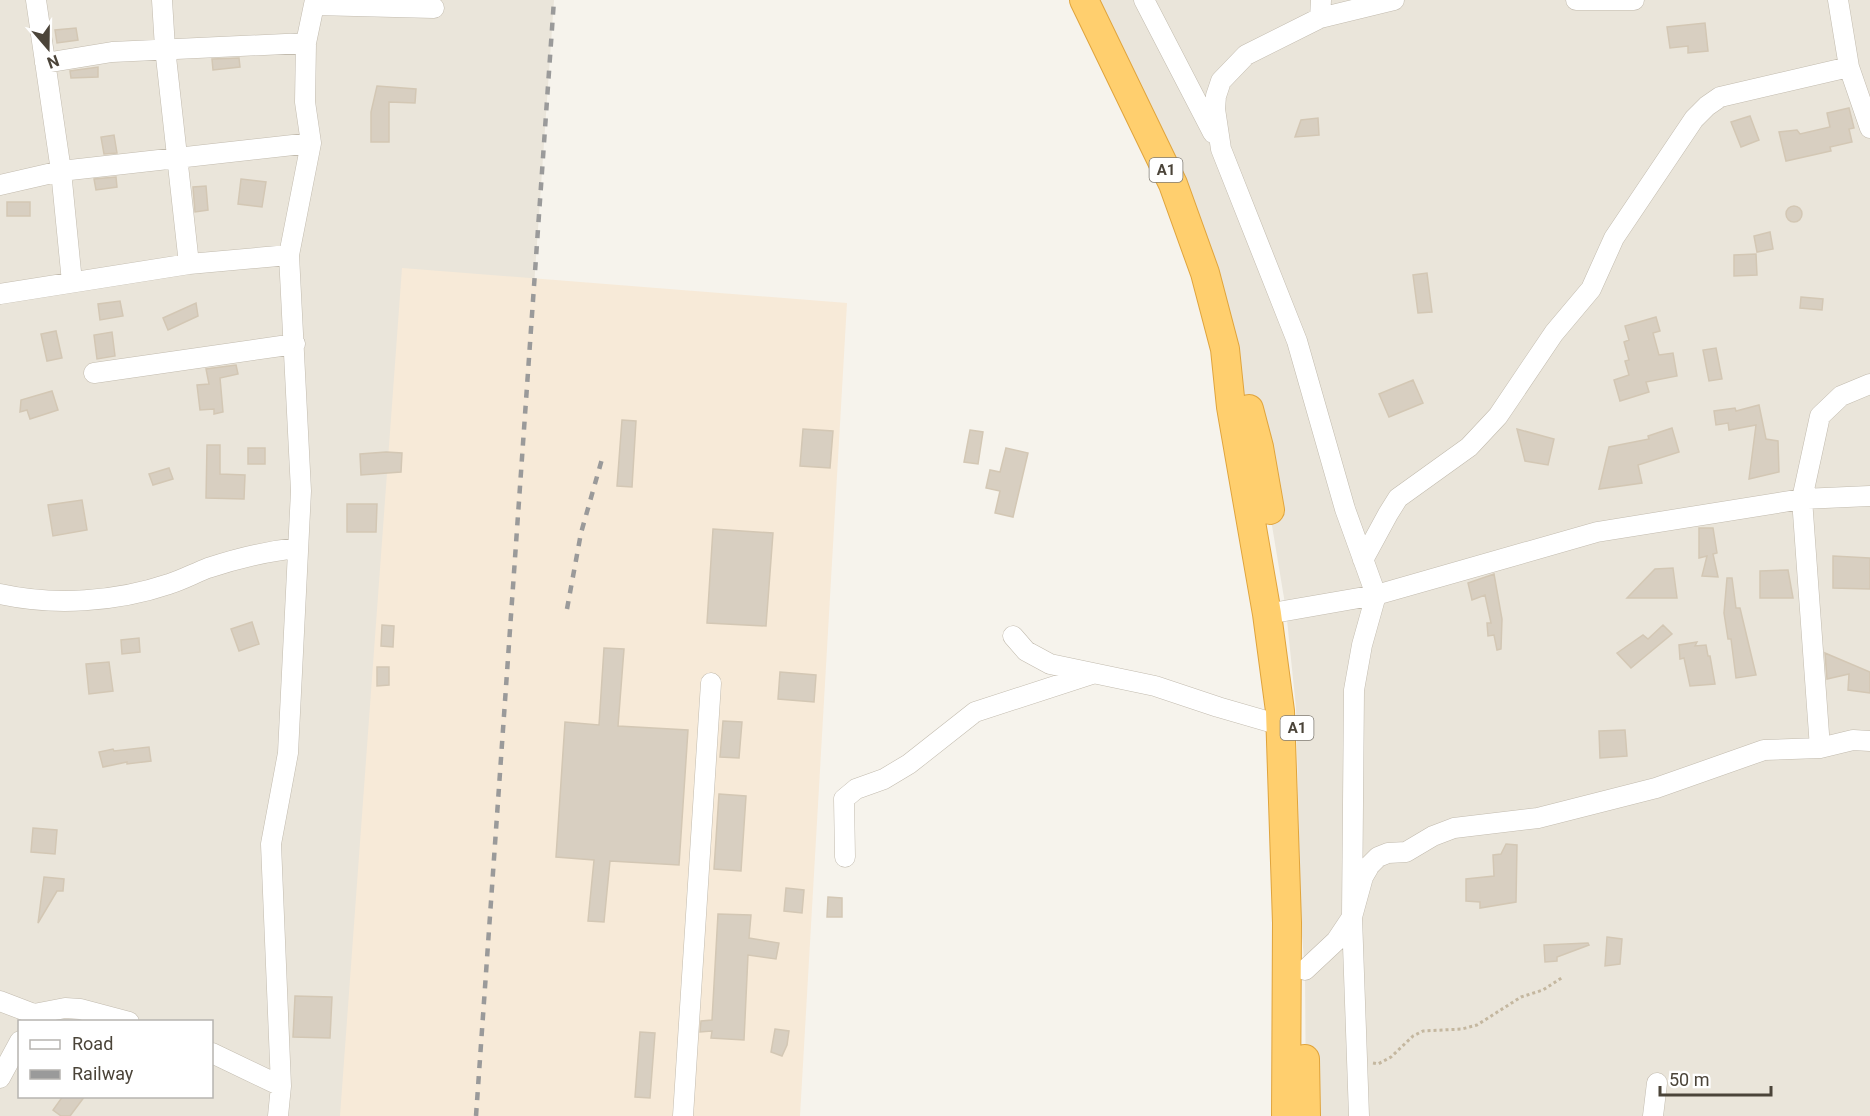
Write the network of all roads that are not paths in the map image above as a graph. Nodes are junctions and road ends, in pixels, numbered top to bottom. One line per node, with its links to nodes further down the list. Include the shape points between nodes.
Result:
1 (36, 0): 14 (street)
2 (162, 0): 13 (street)
3 (1084, 0): 35 (highway, A1, via 1173,184 1205,273 1225,349 1231,407)
4 (1144, 0): 18 (street)
5 (1394, 0): 11 (street)
6 (1576, 0): 7 (street)
7 (1634, 0)
8 (1838, 0): 15 (street)
9 (315, 3): 10 (street); 12 (street)
10 (434, 8)
11 (1320, 9): 18 (street, via 1246,55 1221,81 1215,109)
12 (306, 43): 13 (street); 17 (street, via 305,102)
13 (165, 48): 14 (street); 19 (street)
14 (45, 63): 20 (street)
15 (1849, 67): 16 (street); 32 (street, via 1720,97 1694,119 1614,238 1592,289 1554,333 1498,416 1469,447 1398,498)
16 (1870, 128)
17 (311, 143): 19 (street); 22 (street)
18 (1221, 149): 32 (street, via 1297,341)
19 (176, 158): 20 (street); 23 (street)
20 (61, 171): 21 (street); 24 (street)
21 (0, 185)
22 (289, 255): 23 (street); 26 (street)
23 (189, 264): 24 (street)
24 (72, 282): 25 (street)
25 (0, 294)
26 (294, 344): 27 (street); 31 (street, via 301,491)
27 (94, 373)
28 (1870, 384): 30 (street, via 1840,396 1820,416)
29 (1870, 496): 30 (street)
30 (1802, 499): 34 (street, via 1597,532); 41 (street)
31 (298, 548): 33 (street, via 234,560 124,595 27,600); 52 (street, via 288,753 271,844)
32 (1363, 560): 34 (street)
33 (0, 594)
34 (1376, 595): 35 (street); 43 (street, via 1354,690)
35 (1277, 612): 39 (highway, A1); 44 (highway, A1, via 1296,708)
36 (1013, 636): 37 (street, via 1026,651 1050,664)
37 (1092, 674): 39 (street, via 1155,686); 42 (street, via 975,712 909,764 856,789 844,799)
38 (711, 683): 54 (street)
39 (1280, 725): 55 (highway, A1, via 1287,923)
40 (1870, 741): 41 (street, via 1853,740)
41 (1820, 748): 43 (street, via 1764,750 1656,788 1570,810 1454,828 1406,852 1378,857 1363,877)
42 (845, 857)
43 (1352, 917): 44 (street, via 1336,941); 57 (street)
44 (1305, 970): 56 (highway, A1)
45 (0, 1001): 46 (street)
46 (32, 1018): 47 (street, via 65,1008)
47 (121, 1020)
48 (18, 1045): 50 (street)
49 (213, 1053): 52 (street)
50 (0, 1078)
51 (1657, 1083): 58 (street)
52 (281, 1086): 53 (street)
53 (278, 1116)
54 (683, 1116)
55 (1286, 1116)
56 (1306, 1116)
57 (1359, 1116)
58 (1653, 1116)

